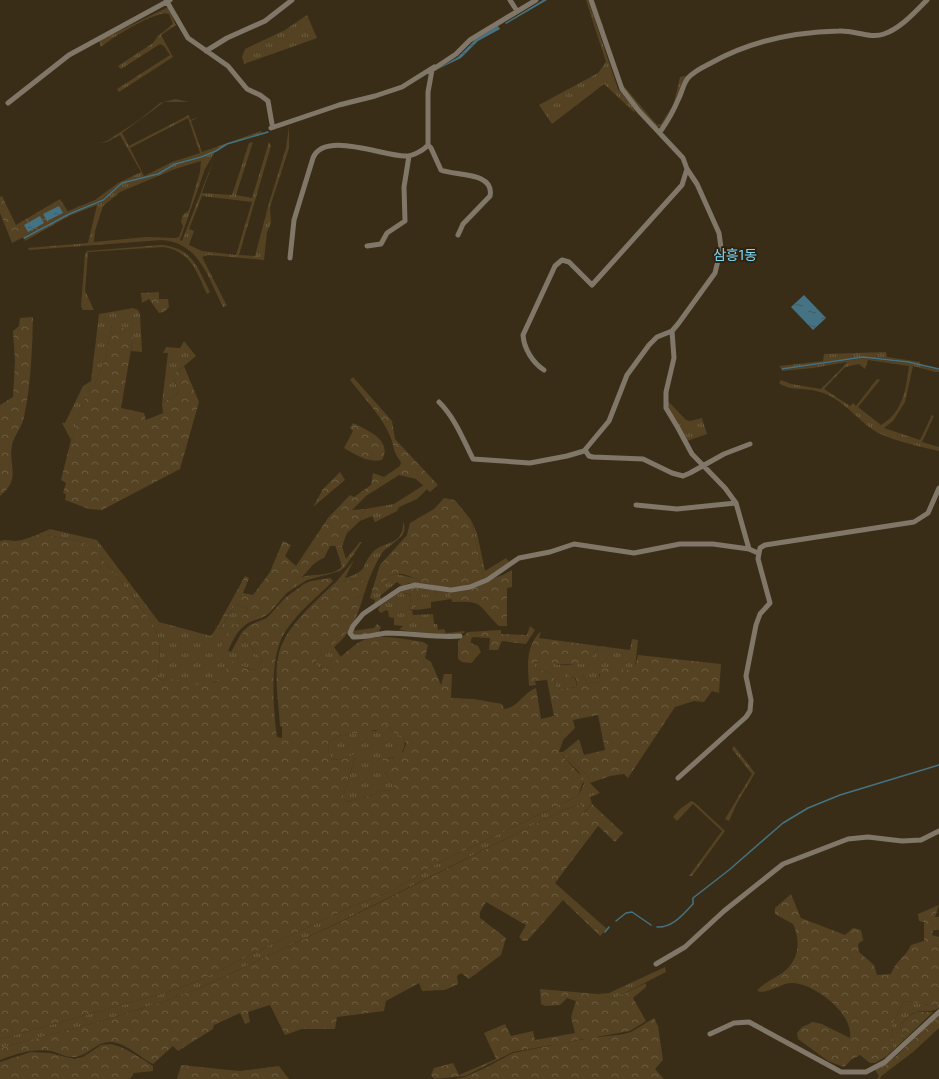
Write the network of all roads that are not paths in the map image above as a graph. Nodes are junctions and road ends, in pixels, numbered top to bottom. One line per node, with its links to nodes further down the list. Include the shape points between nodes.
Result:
1 (168, 0): 8 (street, via 185,34); 10 (street, via 69,55)
2 (292, 0): 8 (street, via 270,18)
3 (510, 0): 7 (street)
4 (536, 0): 7 (street)
5 (591, 0): 11 (street, via 622,89)
6 (927, 0): 11 (street, via 899,26 884,34 871,36 839,31 801,34 775,38 730,52 698,69 688,78)
7 (517, 11): 9 (street, via 470,40 449,59)
8 (206, 50): 9 (street, via 233,70 247,89 268,101 271,126 402,87)
9 (434, 67): 12 (street, via 428,92)
10 (8, 103)
11 (660, 132): 14 (street, via 683,158)
12 (428, 145): 13 (street); 15 (street, via 441,170 479,177 490,188 490,196 463,224)
13 (409, 156): 16 (street, via 404,187 405,221 387,233 381,244); 17 (street, via 338,146 319,150 313,158 294,220)
14 (687, 169): 18 (street, via 713,218 721,248 712,278); 19 (street, via 682,185 592,285 569,262 562,260 555,266 523,335 534,362)
15 (458, 235)
16 (367, 246)
17 (290, 258)
18 (672, 330): 22 (street, via 653,340 622,385 609,421); 23 (street, via 674,358 667,383 665,405 692,454)
19 (544, 370)
20 (439, 402): 22 (street, via 446,409 475,460 538,462)
21 (750, 444): 23 (street)
22 (585, 450): 23 (street, via 593,457 643,459 680,476 690,474)
23 (703, 465): 25 (street)
24 (939, 488): 28 (street, via 928,513 914,522 765,545)
25 (736, 503): 26 (street, via 677,509); 27 (street)
26 (636, 505)
27 (749, 549): 28 (street); 29 (street, via 713,544 680,544 634,553 574,544 519,558 487,580 470,587 451,590 415,585 400,589 363,614 350,633 353,637 360,638 385,633)
28 (758, 553): 30 (street, via 770,603 758,617 746,676 751,700 750,711 746,718)
29 (460, 636)
30 (678, 778)
31 (939, 831): 32 (street, via 921,840 902,841 868,837 848,839 783,864 724,911 685,948)
32 (656, 964)
33 (939, 1012): 34 (street, via 890,1059 875,1069 858,1073 841,1072 749,1022 734,1024)
34 (710, 1034)

